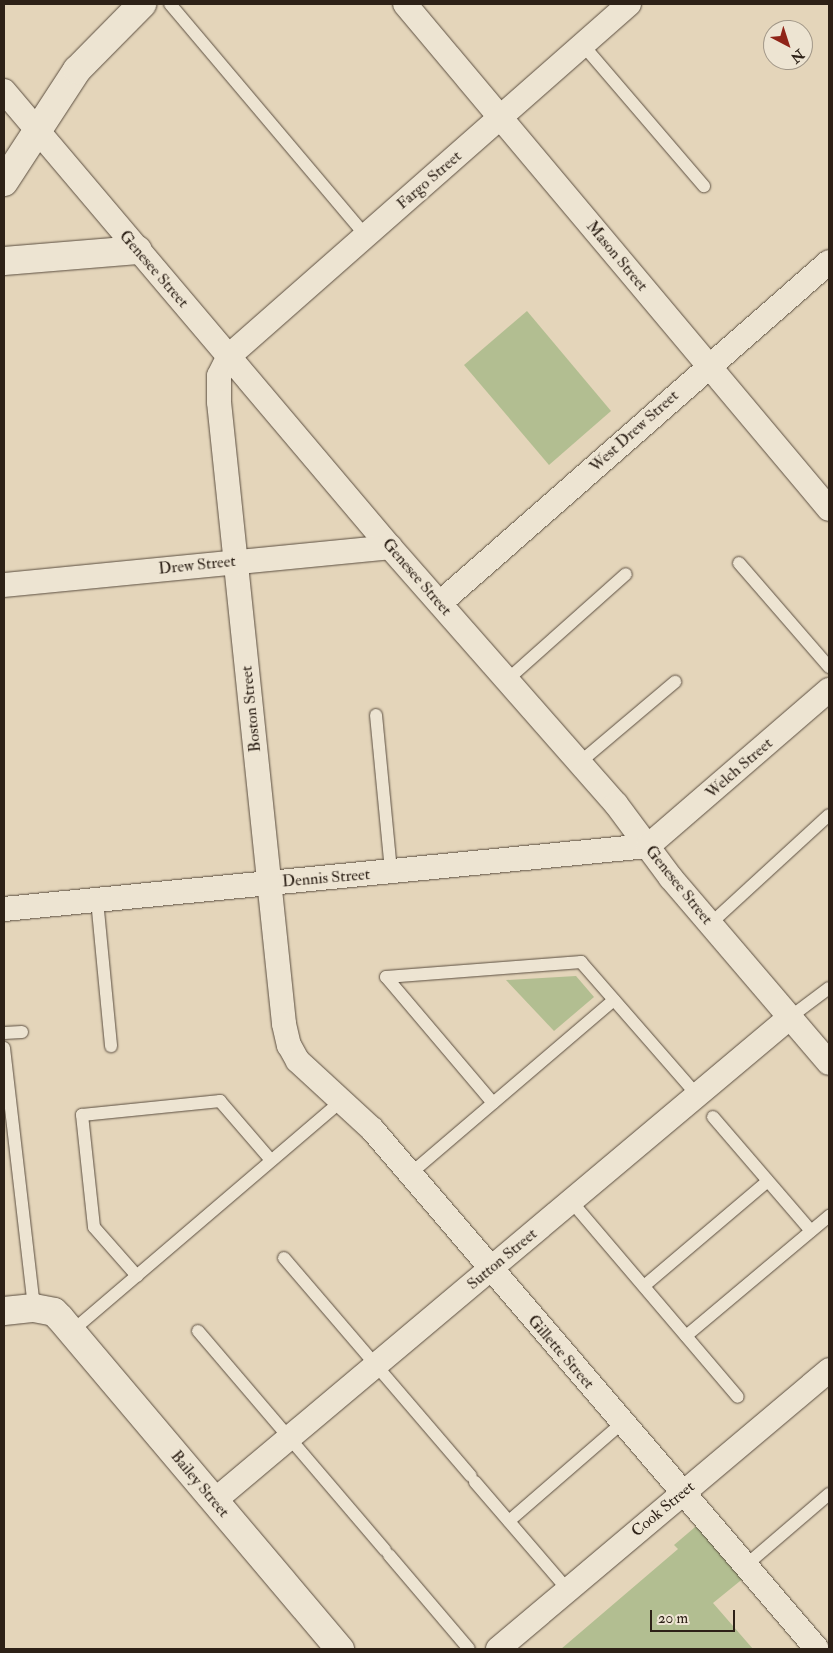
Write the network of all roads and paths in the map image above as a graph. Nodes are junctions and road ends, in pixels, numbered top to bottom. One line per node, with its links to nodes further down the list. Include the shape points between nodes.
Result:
1 (142, 4): 8 (street, via 77,70)
2 (170, 4): 11 (lane)
3 (405, 4): 7 (street, Mason Street)
4 (629, 4): 5 (street, Fargo Street)
5 (583, 45): 7 (street, Fargo Street); 10 (lane)
6 (4, 91): 8 (street, Genesee Street)
7 (502, 117): 11 (street, Fargo Street); 16 (street, Mason Street)
8 (38, 131): 9 (street); 12 (street, Genesee Street)
9 (4, 182)
10 (704, 186)
11 (366, 236): 15 (street, Fargo Street)
12 (138, 250): 13 (street); 15 (street, Genesee Street)
13 (4, 261)
14 (829, 262): 16 (street, West Drew Street)
15 (229, 356): 18 (street, Genesee Street); 19 (street, Boston Street, via 219,376 218,402)
16 (708, 366): 17 (street, Mason Street); 23 (street, West Drew Street)
17 (829, 509)
18 (390, 547): 19 (street, Drew Street); 23 (street, Genesee Street)
19 (235, 561): 22 (street, Drew Street); 33 (street, Boston Street)
20 (739, 564): 24 (lane)
21 (626, 574): 25 (lane)
22 (4, 584)
23 (440, 603): 25 (street, Genesee Street)
24 (829, 667)
25 (507, 680): 29 (street, Genesee Street)
26 (675, 682): 29 (lane)
27 (829, 690): 31 (street, Welch Street)
28 (376, 715): 32 (lane)
29 (579, 763): 31 (street, Genesee Street)
30 (829, 815): 36 (lane)
31 (648, 846): 32 (street, Dennis Street); 36 (street, Genesee Street)
32 (391, 872): 33 (street, Dennis Street)
33 (270, 884): 34 (street, Dennis Street); 44 (street, Boston Street, via 284,1024 289,1045)
34 (97, 900): 35 (street, Dennis Street); 42 (lane)
35 (4, 909)
36 (710, 924): 39 (street, Genesee Street)
37 (829, 988): 39 (lane)
38 (614, 1000): 46 (lane); 48 (lane); 48 (lane, via 581,962 386,977)
39 (789, 1018): 45 (street, Genesee Street); 46 (street, Sutton Street)
40 (22, 1032): 41 (lane)
41 (4, 1033)
42 (111, 1046)
43 (4, 1048): 60 (lane)
44 (298, 1062): 47 (street, Gillette Street)
45 (829, 1063)
46 (697, 1095): 53 (street, Sutton Street)
47 (341, 1101): 50 (lane); 51 (street, Gillette Street, via 372,1130)
48 (493, 1103): 51 (lane)
49 (713, 1117): 52 (lane)
50 (271, 1160): 58 (lane); 58 (lane, via 220,1101 82,1115 94,1227)
51 (410, 1174): 57 (street, Gillette Street)
52 (768, 1181): 55 (lane); 59 (lane)
53 (571, 1201): 57 (street, Sutton Street); 59 (lane)
54 (829, 1216): 55 (lane)
55 (811, 1231): 64 (lane)
56 (284, 1258): 65 (lane)
57 (490, 1269): 65 (street, Sutton Street); 68 (street, Gillette Street)
58 (137, 1276): 62 (lane)
59 (644, 1286): 64 (lane)
60 (34, 1308): 61 (street); 62 (street, via 54,1312)
61 (4, 1311)
62 (66, 1325): 72 (street, Bailey Street)
63 (198, 1331): 69 (lane)
64 (686, 1336): 67 (lane)
65 (376, 1364): 69 (street, Sutton Street); 73 (lane)
66 (829, 1370): 70 (street, Cook Street)
67 (738, 1397)
68 (622, 1423): 70 (street, Gillette Street); 73 (lane)
69 (289, 1438): 72 (street, Sutton Street); 77 (lane)
70 (683, 1493): 74 (street, Gillette Street); 75 (street, Cook Street)
71 (829, 1494): 74 (lane)
72 (214, 1501): 76 (street, Bailey Street)
73 (509, 1520): 75 (lane)
74 (745, 1566): 79 (street, Gillette Street)
75 (568, 1590): 78 (street, Cook Street)
76 (340, 1649)
77 (470, 1649)
78 (498, 1649)
79 (817, 1649)

